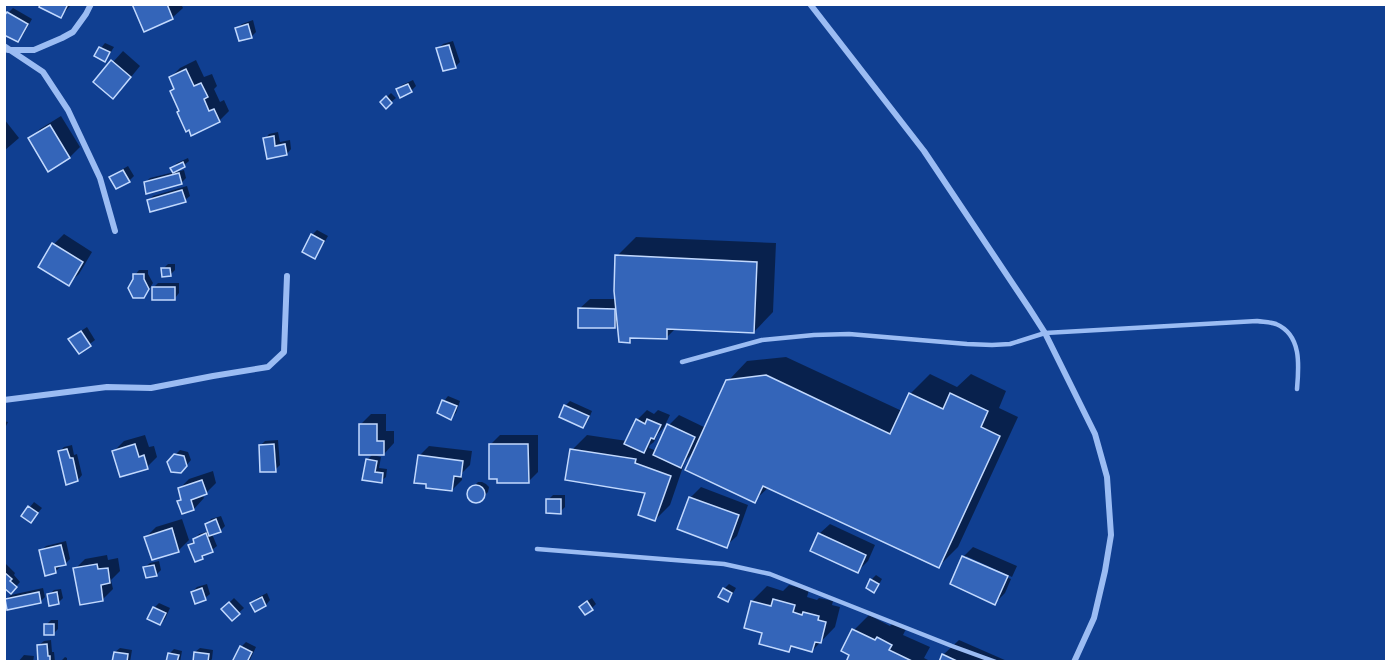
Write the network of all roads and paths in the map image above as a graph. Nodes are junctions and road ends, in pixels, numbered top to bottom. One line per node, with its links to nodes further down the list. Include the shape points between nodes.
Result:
1 (91, 4): 3 (street, via 73,32 62,38 34,50)
2 (810, 4): 6 (street, via 924,152)
3 (6, 48): 4 (street, via 43,72 68,110 99,178)
4 (115, 231)
5 (287, 276): 9 (street, via 284,352 268,367 152,388 107,387)
6 (1045, 333): 7 (lane, via 992,345 814,334 762,340); 8 (lane, via 1257,321 1275,324 1288,331 1295,344); 12 (street, via 1095,434 1107,477 1111,536 1105,571 1094,618)
7 (682, 362)
8 (1298, 389)
9 (4, 400)
10 (537, 549): 11 (lane, via 724,564 770,573)
11 (996, 662)
12 (1074, 662)

